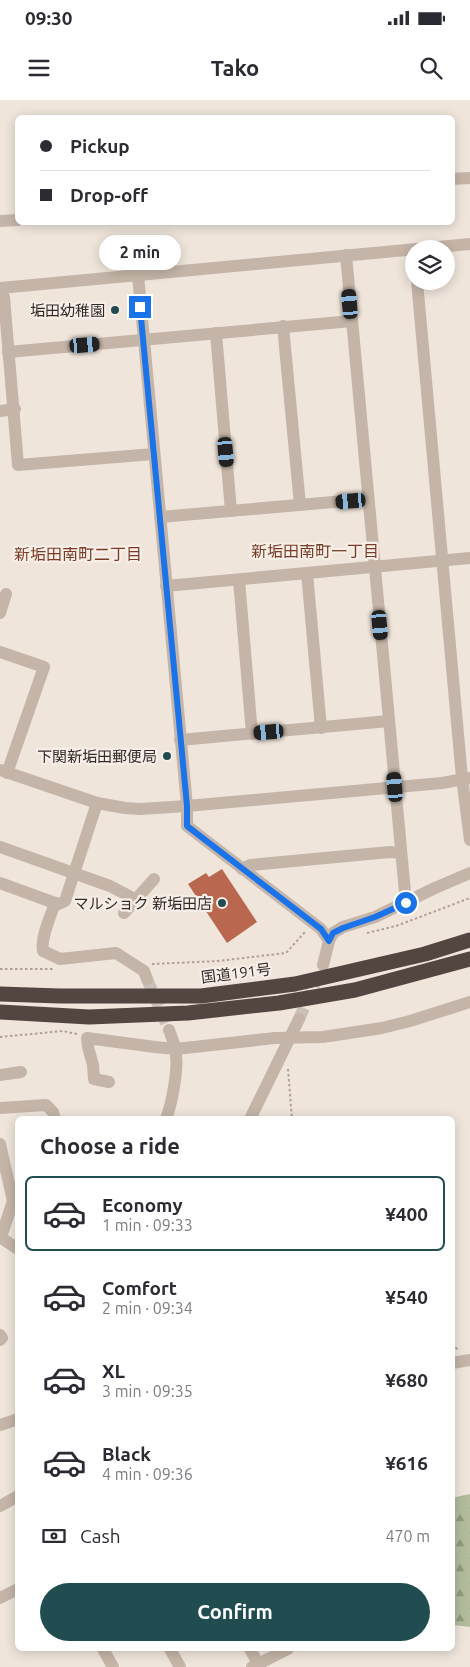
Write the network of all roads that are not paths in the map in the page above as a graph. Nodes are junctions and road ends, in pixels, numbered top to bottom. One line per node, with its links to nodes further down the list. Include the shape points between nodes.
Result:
1 (470, 178): 2 (street)
2 (455, 179)
3 (15, 220): 4 (street)
4 (0, 221)
5 (470, 244): 6 (street)
6 (455, 245)
7 (405, 250): 8 (street)
8 (346, 255): 9 (street); 12 (street)
9 (138, 275): 11 (street); 15 (street)
10 (418, 290): 25 (street)
11 (2, 292): 16 (street)
12 (352, 321): 13 (street); 20 (street)
13 (283, 326): 14 (street); 21 (street)
14 (216, 333): 15 (street); 22 (street)
15 (143, 340): 16 (street); 19 (street)
16 (8, 352): 17 (street)
17 (14, 409): 18 (street); 19 (street, via 18,465)
18 (0, 411)
19 (154, 454): 23 (street)
20 (368, 499): 21 (street); 26 (street)
21 (300, 505): 22 (street)
22 (231, 511): 23 (street)
23 (160, 517): 29 (street)
24 (470, 558): 25 (street)
25 (442, 560): 26 (street); 38 (street)
26 (375, 567): 27 (street); 33 (street)
27 (307, 573): 28 (street); 34 (street)
28 (238, 580): 29 (street); 35 (street)
29 (166, 586): 36 (street)
30 (6, 594): 31 (street)
31 (0, 613)
32 (0, 652): 37 (street, via 44,668)
33 (389, 721): 34 (street); 39 (street)
34 (321, 728): 35 (street)
35 (252, 734): 36 (street)
36 (180, 740): 41 (street)
37 (4, 771): 40 (street)
38 (466, 778): 39 (street); 42 (street)
39 (395, 787): 41 (street); 44 (street)
40 (96, 803): 41 (street, via 155,809); 46 (street)
41 (187, 806): 45 (street, via 187,826)
42 (470, 840)
43 (0, 847): 46 (street)
44 (401, 853): 45 (street, via 250,865); 52 (street)
45 (242, 869): 56 (street, via 321,929)
46 (74, 873): 50 (street); 51 (street, via 65,901)
47 (470, 873): 52 (street)
48 (154, 879): 50 (street)
49 (0, 883): 51 (street)
50 (135, 899): 53 (street)
51 (55, 903): 60 (street, via 42,951 60,958 116,953 144,972)
52 (406, 903): 56 (street, via 343,928 333,933)
53 (124, 914)
54 (470, 936): 57 (highway)
55 (470, 940): 57 (highway, 国道191号)
56 (329, 941): 59 (street)
57 (425, 954): 61 (highway, 国道191号, via 295,984 201,996)
58 (470, 959): 64 (highway, via 355,990 279,1003 188,1013 89,1017)
59 (323, 965)
60 (147, 979)
61 (0, 994)
62 (470, 1002): 68 (street, via 382,1028 323,1037)
63 (0, 1012): 64 (highway)
64 (44, 1015): 65 (highway)
65 (0, 1016)
66 (299, 1019): 68 (street)
67 (168, 1030): 69 (street)
68 (291, 1037): 69 (street); 76 (street)
69 (176, 1052): 72 (street, via 87,1038 94,1079); 75 (street, via 174,1090)
70 (21, 1072): 71 (street)
71 (0, 1075)
72 (110, 1082)
73 (0, 1108): 74 (street, via 46,1105)
74 (54, 1116)
75 (167, 1116)
76 (252, 1116)
77 (0, 1144): 78 (street, via 12,1201)
78 (0, 1237): 79 (street)
79 (15, 1247)
80 (0, 1335): 81 (street)
81 (0, 1340)
82 (470, 1360): 83 (street)
83 (455, 1362)
84 (15, 1420): 85 (street)
85 (0, 1425)
86 (15, 1498): 87 (street)
87 (0, 1506)
88 (15, 1590): 89 (street)
89 (0, 1598)
90 (105, 1651): 95 (street)
91 (171, 1651): 96 (street)
92 (251, 1651): 94 (street)
93 (284, 1651): 94 (street)
94 (257, 1666)
95 (113, 1667)
96 (180, 1667)

